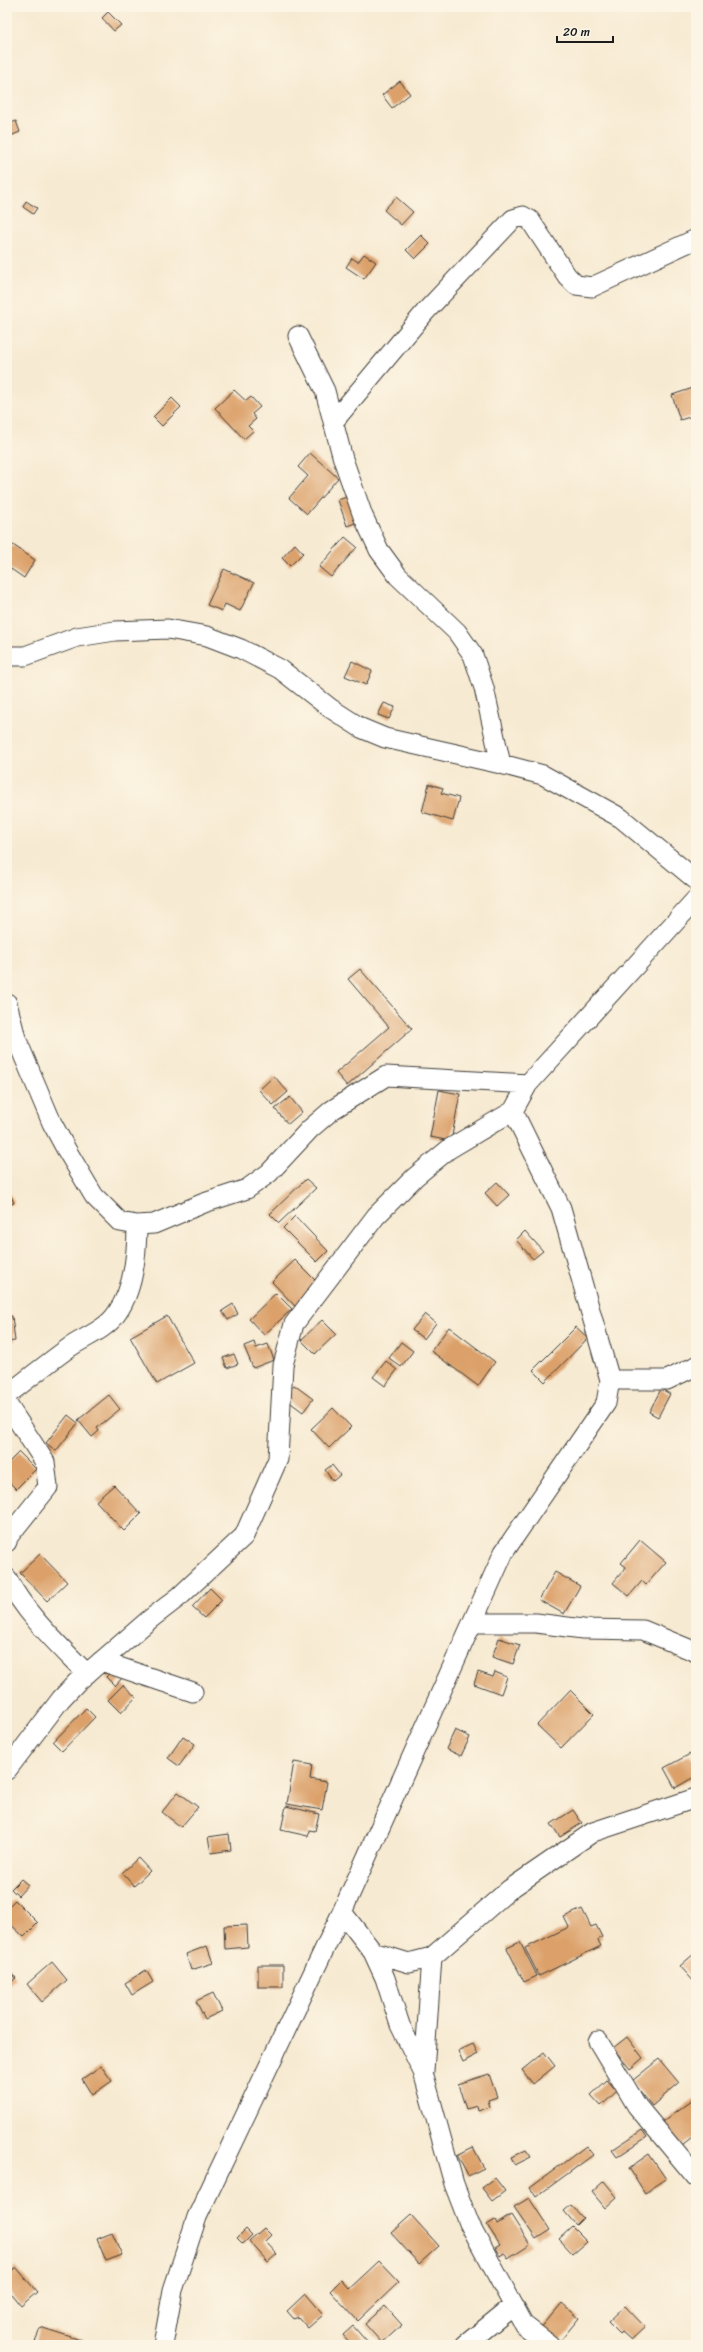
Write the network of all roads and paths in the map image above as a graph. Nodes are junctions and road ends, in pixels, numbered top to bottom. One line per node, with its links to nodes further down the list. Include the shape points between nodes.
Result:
1 (696, 239): 3 (street, via 592,287 576,284 567,276 530,220 523,216 513,219 426,311)
2 (298, 336): 3 (street, via 325,391)
3 (334, 421): 5 (street, via 363,516 379,550 398,576 457,632 473,655 484,688)
4 (7, 656): 5 (street, via 24,656 77,636 116,631 168,629 208,636 241,649 280,670 330,708 373,733 385,738)
5 (501, 764): 6 (street, via 543,775 621,818)
6 (696, 880)
7 (696, 899): 9 (street)
8 (7, 1003): 11 (street, via 16,1038 39,1094 66,1149 94,1196 120,1222)
9 (528, 1084): 10 (street); 11 (street, via 386,1076 332,1110 310,1128 269,1173 247,1189 204,1203 154,1224)
10 (513, 1111): 13 (street, via 561,1208); 20 (street, via 449,1149 415,1176 376,1216 294,1324 283,1365 278,1459 244,1536 180,1596)
11 (137, 1225): 14 (street, via 131,1282 117,1314)
12 (696, 1366): 13 (street, via 667,1380)
13 (610, 1380): 18 (street, via 606,1403 504,1552)
14 (7, 1395)
15 (7, 1404): 16 (street, via 45,1462 48,1487 8,1537)
16 (7, 1542)
17 (7, 1578): 21 (street, via 16,1596)
18 (474, 1623): 19 (street, via 536,1623 583,1629 643,1630); 25 (street)
19 (696, 1652)
20 (101, 1661): 21 (street); 22 (street)
21 (87, 1674): 23 (street, via 61,1699)
22 (193, 1692)
23 (7, 1770)
24 (696, 1798): 27 (street, via 593,1832 510,1889)
25 (342, 1912): 26 (street); 32 (street, via 197,2217 173,2290)
26 (372, 1952): 27 (street, via 409,1963); 29 (street, via 386,1978 400,2025)
27 (432, 1957): 29 (street)
28 (598, 2041): 30 (street, via 637,2106)
29 (424, 2072): 31 (street, via 454,2184 469,2223)
30 (696, 2177)
31 (513, 2306): 33 (street); 34 (street, via 524,2325)
32 (163, 2345)
33 (464, 2345)
34 (550, 2345)

